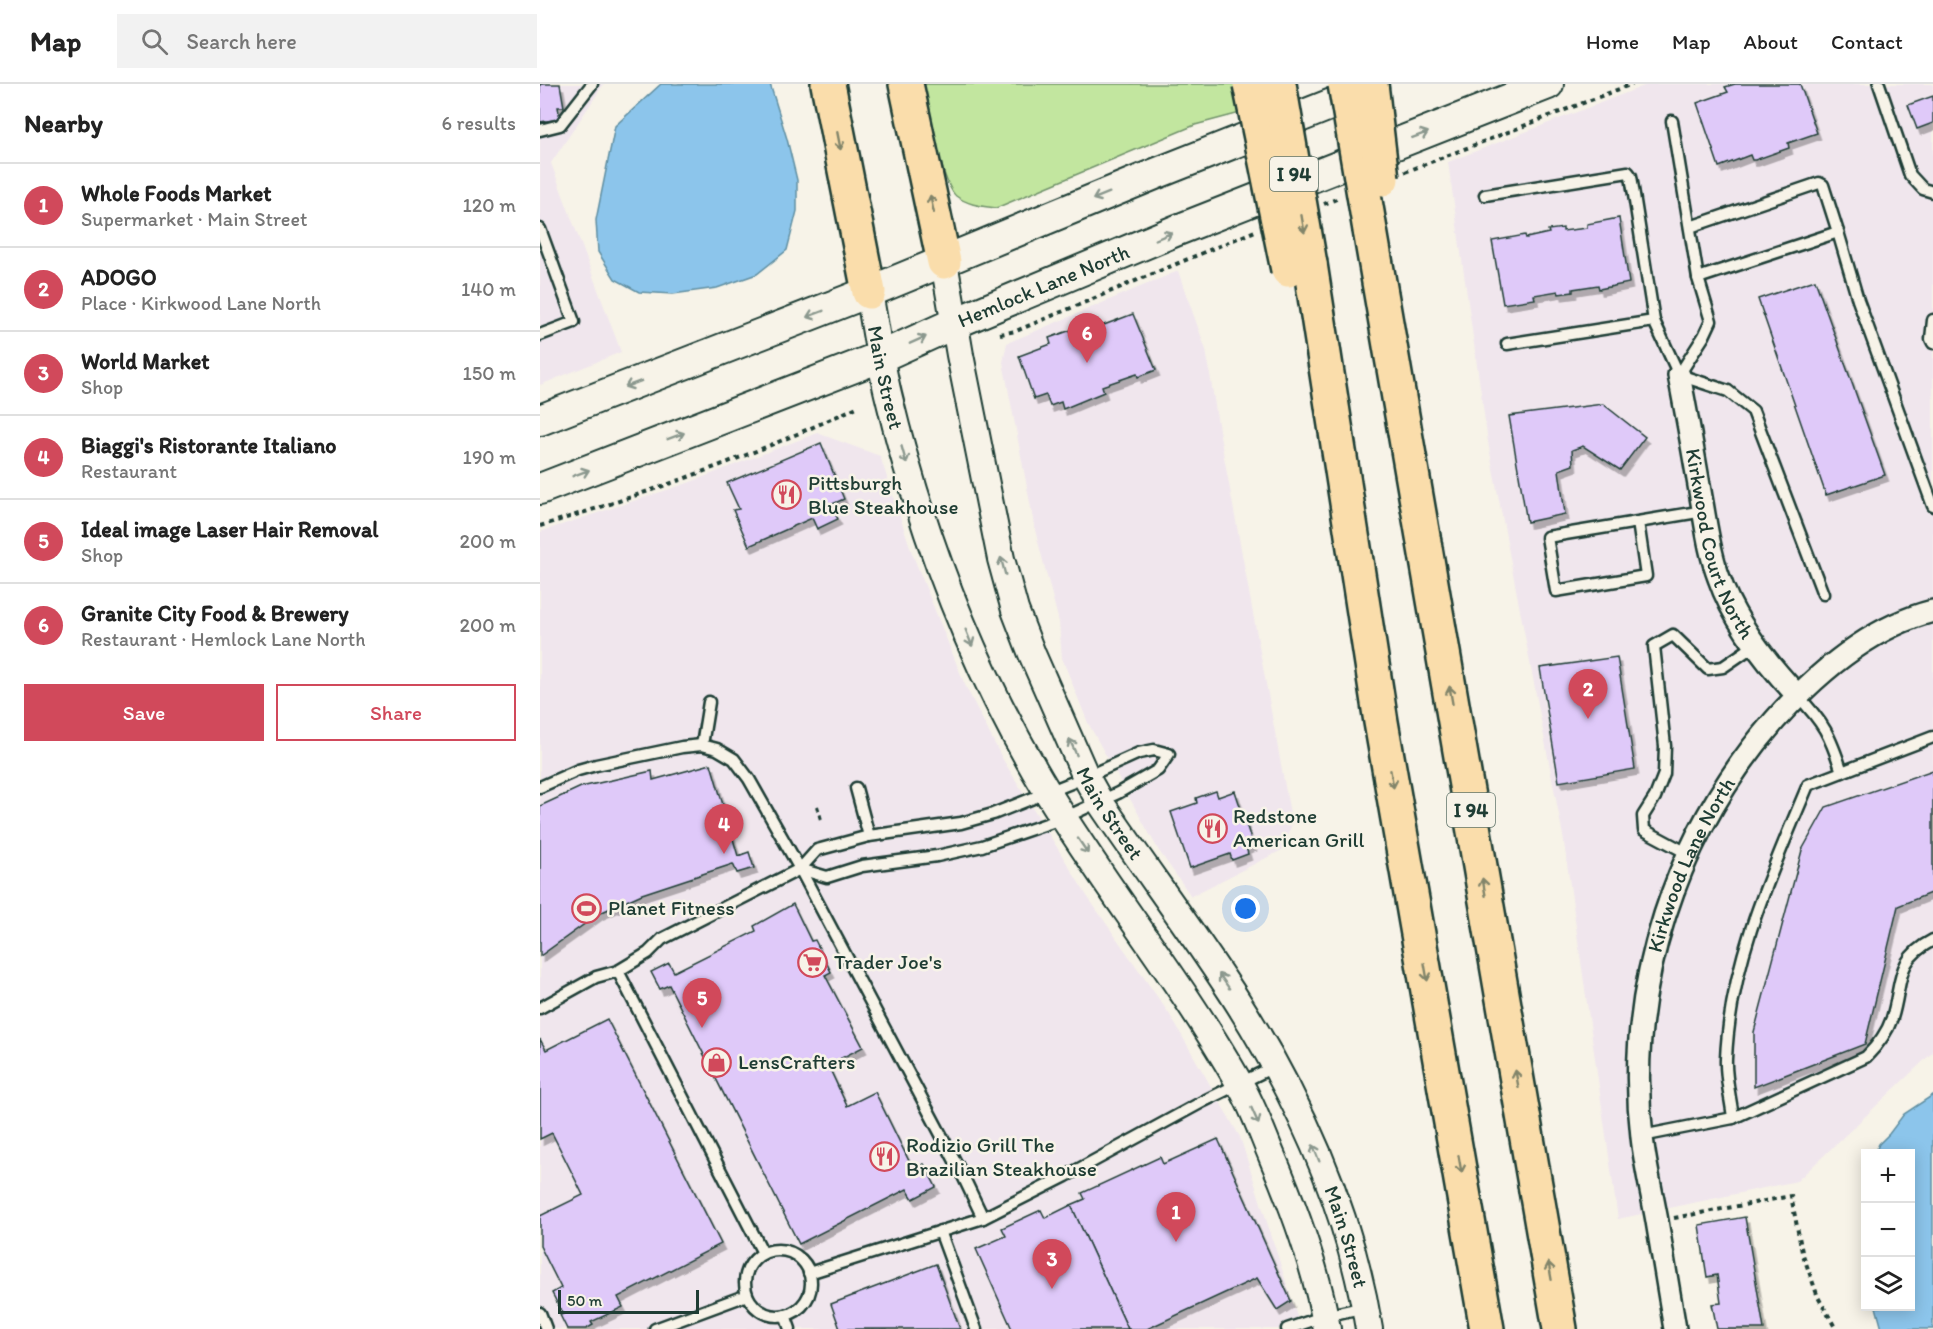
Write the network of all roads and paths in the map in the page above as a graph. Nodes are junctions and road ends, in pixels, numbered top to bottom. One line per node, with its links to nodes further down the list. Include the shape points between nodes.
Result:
1 (592, 84): 12 (lane, via 560,125)
2 (828, 84): 22 (highway, one-way to 22)
3 (906, 84): 19 (highway, one-way to 3)
4 (1250, 84): 20 (highway, bridge)
5 (1279, 84): 20 (highway, I 94, one-way to 20, bridge)
6 (1345, 84): 16 (highway, I 94, bridge)
7 (1371, 84): 16 (highway, bridge)
8 (1384, 84): 19 (main road, one-way to 19)
9 (1548, 84): 25 (main road, Hemlock Lane North, one-way to 9, via 1175,231)
10 (1878, 84): 13 (lane, via 1910,175 1923,189)
11 (1672, 121): 15 (lane)
12 (540, 130)
13 (1933, 192)
14 (1485, 195): 24 (lane, via 1628,172)
15 (1690, 227): 18 (lane, via 1819,183 1823,185); 21 (lane)
16 (1379, 228): 80 (highway, I 94, one-way to 16, via 1381,291)
17 (540, 229): 26 (lane, via 574,322)
18 (1838, 232): 21 (lane); 34 (lane, via 1858,300)
19 (944, 262): 22 (main road); 25 (street, Main Street)
20 (1299, 267): 79 (highway, I 94, one-way to 79)
21 (1698, 278): 30 (lane, via 1711,321)
22 (869, 292): 29 (street, Main Street); 32 (main road, one-way to 32)
23 (1933, 320): 27 (lane)
24 (1654, 321): 28 (lane); 30 (lane)
25 (955, 323): 29 (main road, Hemlock Lane North, one-way to 25); 46 (street, Main Street, one-way to 25, via 1015,610 998,547)
26 (540, 335)
27 (1933, 343)
28 (1507, 344)
29 (880, 357): 33 (main road, Hemlock Lane North, one-way to 29); 49 (street, Main Street, one-way to 49, via 914,490 952,599 1011,729)
30 (1679, 375): 35 (street, Kirkwood Court North); 38 (lane, via 1728,391 1753,411)
31 (859, 406): 37 (path, via 813,428 638,496)
32 (540, 420)
33 (540, 489)
34 (1933, 506)
35 (1704, 510): 36 (lane); 40 (street, Kirkwood Court North, via 1719,578 1734,613)
36 (1638, 522): 36 (lane, via 1547,537 1556,591 1646,576)
37 (540, 526)
38 (1823, 594)
39 (1933, 611): 41 (street, Kirkwood Lane North, via 1897,624 1867,641)
40 (1755, 645): 41 (street, Kirkwood Court North); 55 (lane, via 1724,667 1707,669 1673,635 1654,646 1665,746 1664,774 1643,816 1644,830)
41 (1797, 695): 45 (lane, via 1831,737); 55 (street, Kirkwood Lane North, via 1752,746)
42 (709, 702): 44 (lane)
43 (1933, 737): 45 (lane)
44 (702, 745): 47 (lane, via 596,765); 56 (lane, via 734,759)
45 (1842, 772): 62 (lane, via 1808,785 1755,915 1732,1000 1726,1061)
46 (1086, 777): 49 (lane); 50 (street, Main Street); 50 (lane, via 1139,753 1154,750 1169,754 1158,770)
47 (540, 787)
48 (856, 788): 54 (lane)
49 (1047, 792): 52 (street, Main Street); 54 (lane, via 961,823)
50 (1100, 802): 52 (lane); 60 (street, Main Street, one-way to 50, via 1232,993)
51 (817, 806): 53 (path)
52 (1064, 818): 56 (lane, via 982,846 937,856 862,866 827,877); 61 (street, Main Street, one-way to 61)
53 (822, 823)
54 (869, 836): 56 (lane, via 817,850)
55 (1687, 853): 63 (street, Kirkwood Lane North, via 1663,919 1648,982 1640,1050)
56 (800, 869): 58 (lane, via 662,939 648,953); 64 (lane)
57 (1933, 940): 62 (lane, via 1919,947 1903,968 1892,1019 1866,1057)
58 (618, 971): 59 (lane, via 596,977); 67 (lane)
59 (540, 1008)
60 (1276, 1066): 61 (lane); 72 (street, Main Street, one-way to 60, via 1344,1224)
61 (1240, 1083): 64 (lane); 73 (street, Main Street, one-way to 73, via 1292,1202)
62 (1733, 1118): 63 (lane)
63 (1642, 1136): 65 (street, Kirkwood Lane North)
64 (983, 1218): 66 (lane)
65 (1665, 1219): 81 (street, Kirkwood Lane North); 82 (path, via 1791,1196 1802,1252 1818,1297)
66 (940, 1231): 68 (lane); 77 (lane)
67 (763, 1253): 68 (lane, via 774,1250 796,1255); 69 (lane, via 745,1276)
68 (809, 1273): 71 (lane, via 806,1300)
69 (747, 1295): 71 (lane, via 761,1311); 75 (lane)
70 (540, 1313): 74 (lane)
71 (785, 1315): 76 (lane)
72 (1367, 1318): 73 (lane)
73 (1326, 1323): 78 (lane)
74 (546, 1329)
75 (655, 1329)
76 (790, 1329)
77 (976, 1329)
78 (1287, 1329)
79 (1487, 1329)
80 (1560, 1329)
81 (1675, 1329)
82 (1836, 1329)

